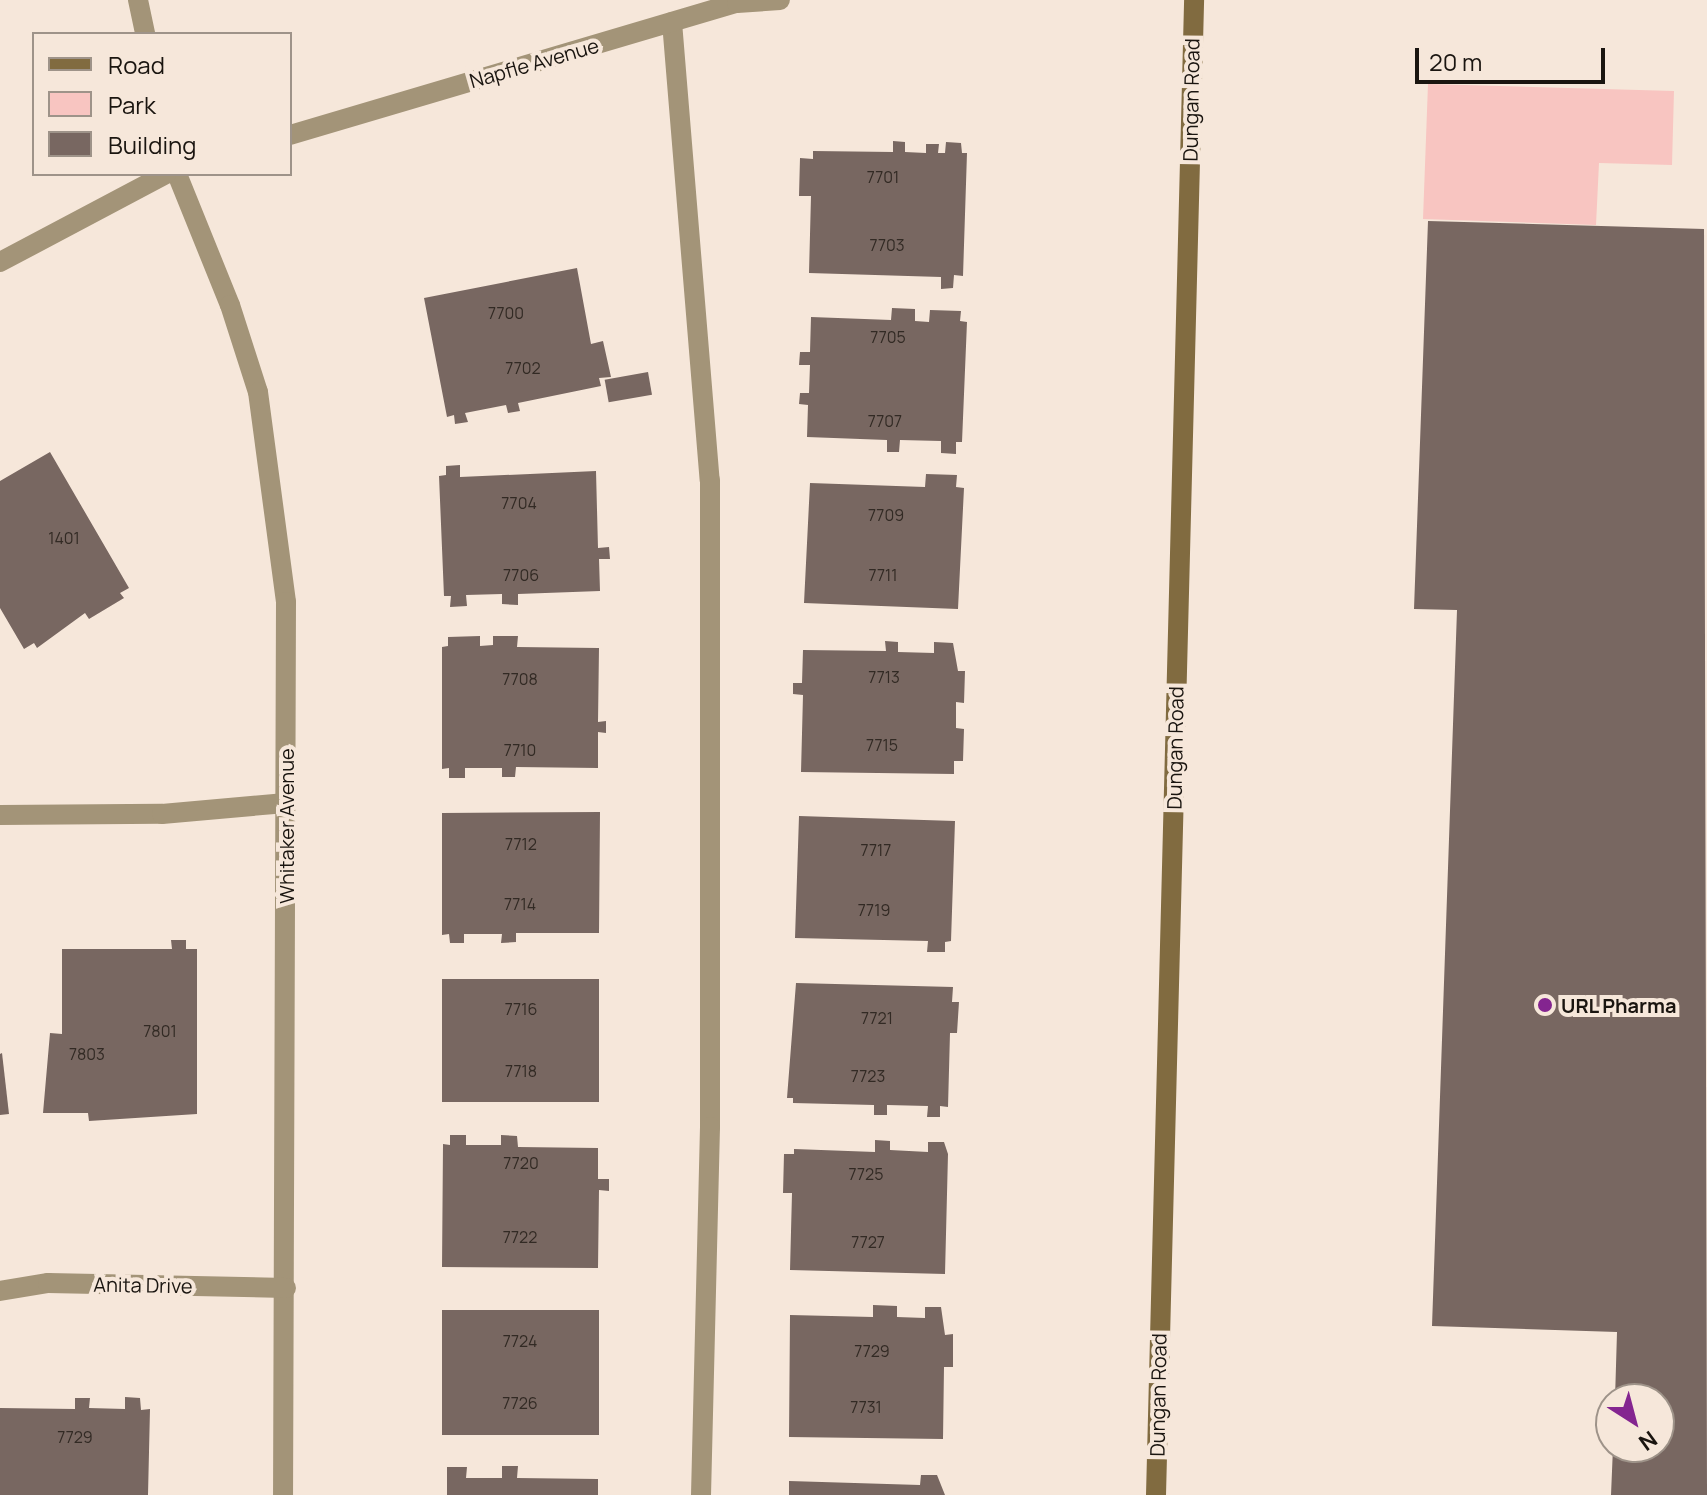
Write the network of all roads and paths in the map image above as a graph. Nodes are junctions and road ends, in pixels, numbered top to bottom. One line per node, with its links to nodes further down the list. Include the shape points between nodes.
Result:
1 (138, 0): 5 (street)
2 (780, 0): 4 (street, Napfle Avenue, via 737,3)
3 (1194, 0): 16 (street, Dungan Road)
4 (672, 22): 6 (street, Napfle Avenue); 15 (street, via 710,480 710,1127)
5 (145, 32)
6 (292, 134)
7 (162, 176): 9 (street)
8 (178, 176): 10 (street, Whitaker Avenue, via 230,305 258,392 286,602)
9 (0, 262)
10 (286, 803): 11 (street, via 162,814); 12 (street, Whitaker Avenue)
11 (0, 815)
12 (286, 1288): 13 (street, Anita Drive, via 48,1283); 14 (street, Whitaker Avenue)
13 (0, 1291)
14 (283, 1495)
15 (701, 1495)
16 (1156, 1495)

